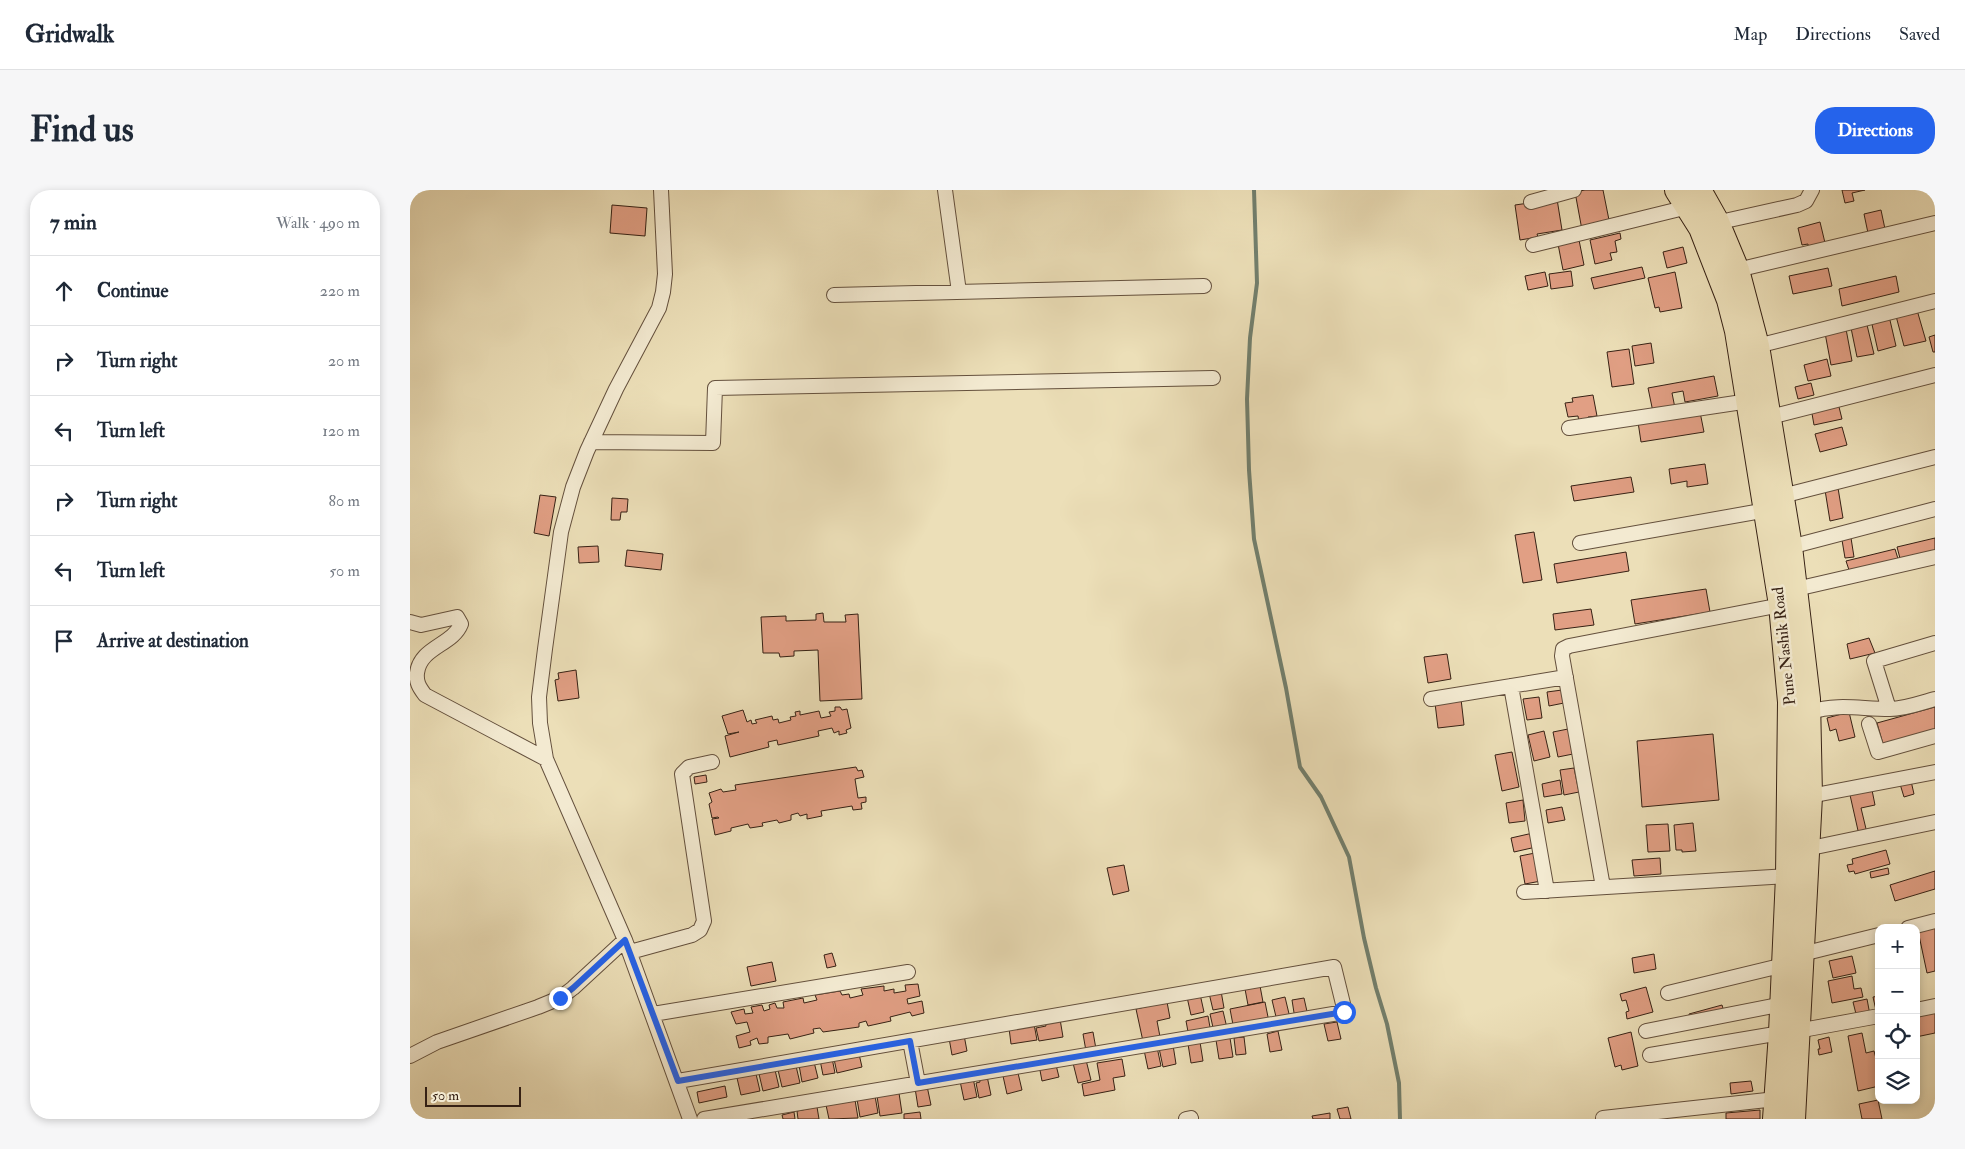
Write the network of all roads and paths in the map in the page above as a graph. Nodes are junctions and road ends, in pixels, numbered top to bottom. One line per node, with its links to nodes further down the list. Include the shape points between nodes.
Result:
1 (661, 190): 21 (street, via 665,274 659,308)
2 (945, 190): 12 (street)
3 (1574, 190): 6 (street)
4 (1812, 190): 8 (street, via 1806,201 1797,205)
5 (1688, 196): 8 (highway, Pune Nashik Road); 9 (street)
6 (1531, 202)
7 (1935, 223): 10 (street)
8 (1709, 225): 10 (highway, Pune Nashik Road); 18 (highway, Pune Nashik Road, via 1737,331)
9 (1533, 245)
10 (1737, 270): 15 (highway, Pune Nashik Road)
11 (1204, 286): 12 (street)
12 (959, 292): 13 (street)
13 (834, 295)
14 (1935, 301): 15 (street)
15 (1757, 346): 19 (highway, Pune Nashik Road)
16 (1935, 375): 19 (street)
17 (1213, 378): 21 (street, via 715,388 714,444)
18 (1749, 401): 20 (street); 23 (highway, Pune Nashik Road)
19 (1770, 417): 23 (highway, Pune Nashik Road)
20 (1569, 428)
21 (591, 442): 39 (street, via 573,487 561,532 539,696)
22 (1935, 457): 23 (street)
23 (1775, 503): 25 (street); 26 (highway, Pune Nashik Road); 28 (highway, Pune Nashik Road)
24 (1935, 509): 26 (street)
25 (1580, 543)
26 (1790, 547): 28 (highway, Pune Nashik Road)
27 (1935, 557): 28 (street)
28 (1788, 597): 31 (street, via 1569,646 1563,649 1562,656); 36 (highway, Pune Nashik Road); 45 (highway, Pune Nashik Road, via 1791,744)
29 (410, 622): 39 (street, via 421,625 457,617 461,624 458,632 430,651 418,664 418,686 425,695)
30 (1935, 644): 35 (street, via 1874,661)
31 (1566, 678): 32 (street); 46 (street)
32 (1511, 686): 33 (street); 47 (street)
33 (1432, 698)
34 (1935, 699): 35 (street)
35 (1889, 709): 36 (street, via 1827,706)
36 (1809, 712): 42 (highway, Pune Nashik Road)
37 (1869, 724): 38 (street, via 1878,752)
38 (1935, 736)
39 (546, 759): 52 (street)
40 (712, 762): 52 (street, via 689,767 682,774 704,922 692,935)
41 (1935, 772): 42 (street)
42 (1810, 796): 44 (highway, Pune Nashik Road)
43 (1935, 822): 44 (street)
44 (1806, 849): 53 (highway, Pune Nashik Road)
45 (1788, 876): 46 (street); 53 (highway, Pune Nashik Road)
46 (1603, 887): 47 (street)
47 (1547, 891): 48 (street)
48 (1524, 892)
49 (1935, 921): 50 (street)
50 (1920, 925)
51 (1875, 936): 53 (street)
52 (627, 946): 59 (street); 65 (street, via 560,998 437,1042)
53 (1793, 960): 55 (street); 56 (highway, Pune Nashik Road); 62 (highway, Pune Nashik Road)
54 (908, 972): 59 (street)
55 (1668, 993)
56 (1783, 1004): 61 (street); 62 (highway, Pune Nashik Road)
57 (1935, 1006): 58 (street)
58 (1920, 1007)
59 (653, 1014): 66 (street)
60 (1875, 1017): 62 (street)
61 (1646, 1031)
62 (1789, 1032): 64 (street); 68 (highway, Pune Nashik Road); 72 (highway, Pune Nashik Road)
63 (910, 1041): 66 (street); 67 (street); 67 (street, via 1334,967 1344,1012)
64 (1650, 1055)
65 (410, 1056)
66 (678, 1081): 70 (street)
67 (918, 1083): 71 (street)
68 (1776, 1109): 69 (street)
69 (1603, 1118)
70 (690, 1119)
71 (704, 1119)
72 (1793, 1119)

